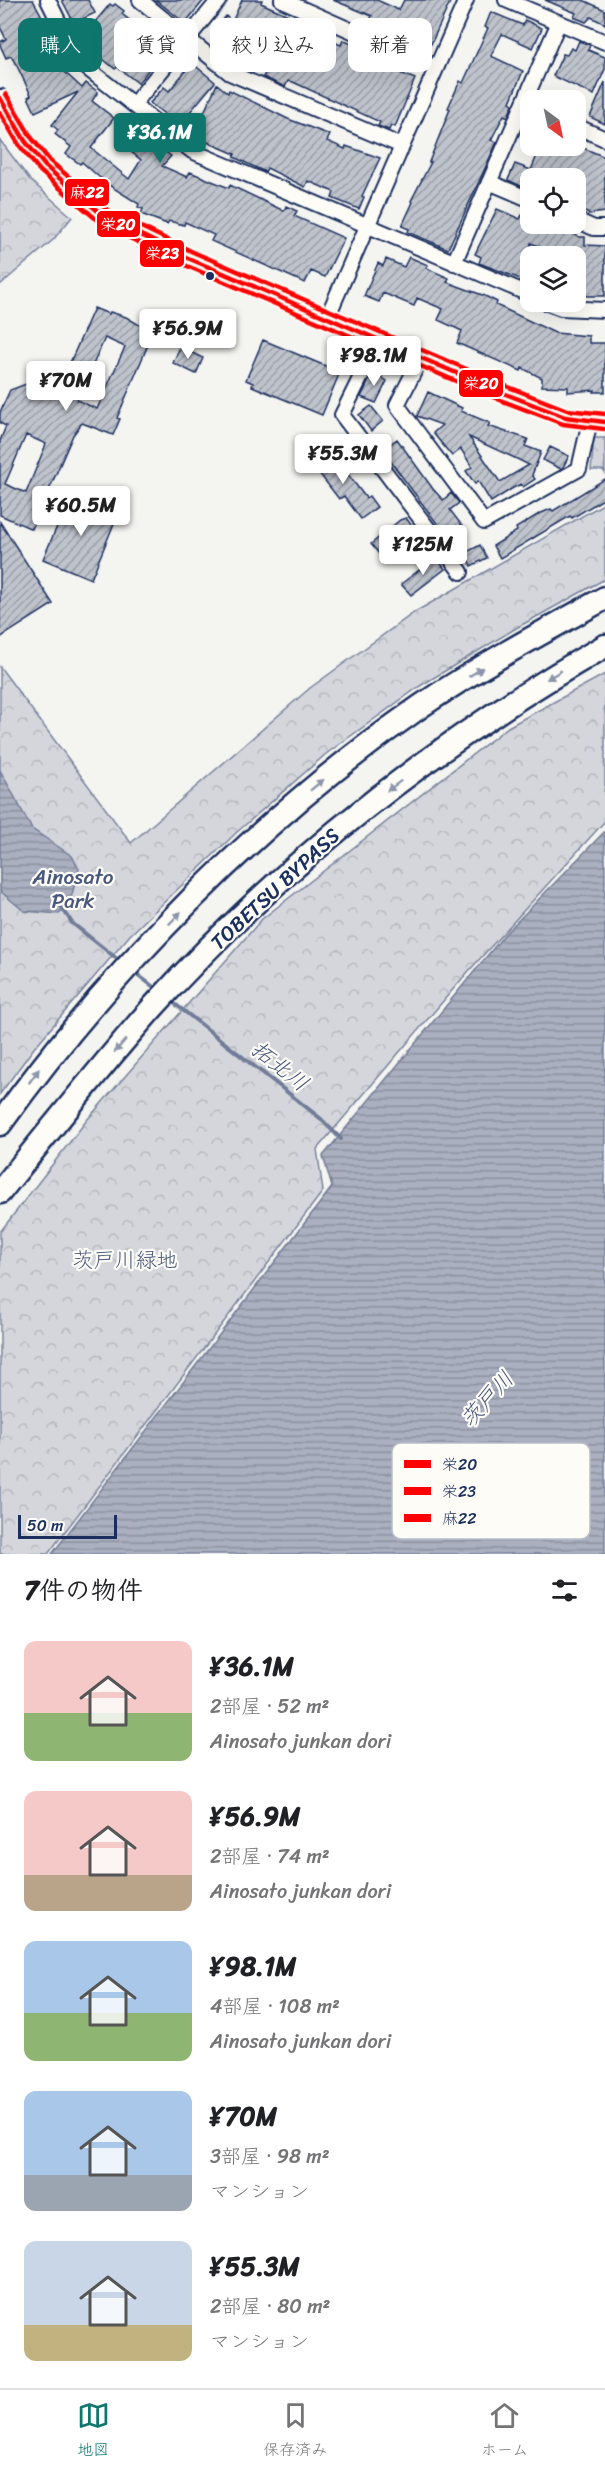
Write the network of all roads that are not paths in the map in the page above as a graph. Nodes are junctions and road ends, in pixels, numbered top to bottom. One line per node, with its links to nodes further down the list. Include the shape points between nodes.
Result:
1 (48, 0): 16 (street, via 78,61)
2 (140, 0): 7 (street)
3 (219, 0): 9 (street)
4 (282, 0): 12 (street)
5 (466, 0): 12 (street)
6 (506, 0): 8 (street)
7 (163, 18)
8 (559, 22): 10 (street); 14 (street)
9 (198, 26)
10 (605, 42)
11 (198, 46): 20 (street, via 230,73)
12 (436, 68): 20 (street)
13 (160, 72): 16 (street)
14 (533, 90)
15 (0, 98): 30 (street, via 45,166 106,218)
16 (134, 104): 24 (street, via 192,151)
17 (520, 120): 21 (street)
18 (586, 130): 19 (street)
19 (605, 139)
20 (402, 146): 24 (street)
21 (489, 182): 22 (street); 26 (street)
22 (520, 195)
23 (586, 224): 25 (street)
24 (367, 225): 26 (street); 30 (street)
25 (605, 228)
26 (454, 262): 27 (street)
27 (520, 290)
28 (586, 309): 29 (street)
29 (605, 310)
30 (327, 318): 31 (street)
31 (380, 340): 32 (street); 34 (street, via 342,415)
32 (421, 358): 33 (street, via 565,417); 33 (street, via 397,405 484,522 579,469)
33 (597, 422)
34 (461, 572)
35 (605, 598): 37 (highway, one-way to 35, via 42,1065 128,966 193,898 287,810 422,706 534,636)
36 (605, 645): 38 (highway, TOBETSU BYPASS, one-way to 38, via 439,752 314,850 164,996 85,1085)
37 (0, 1124)
38 (0, 1192)

